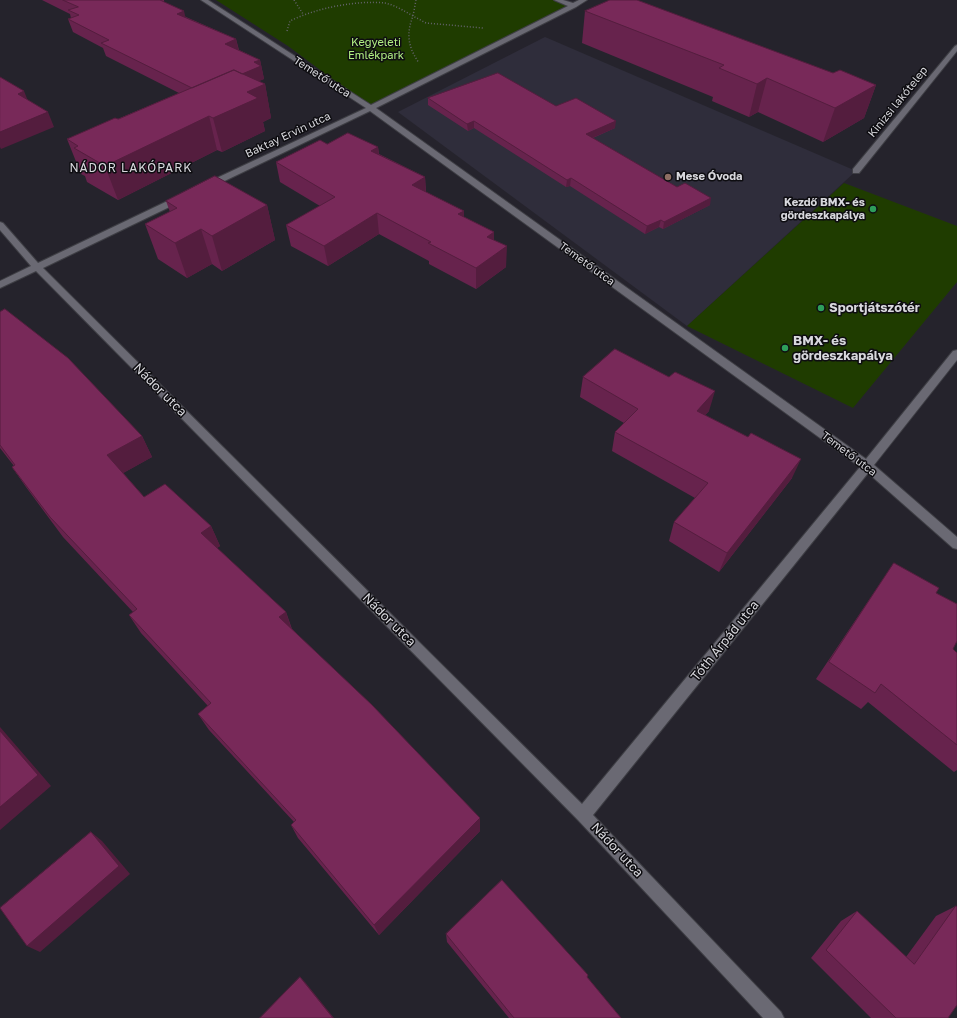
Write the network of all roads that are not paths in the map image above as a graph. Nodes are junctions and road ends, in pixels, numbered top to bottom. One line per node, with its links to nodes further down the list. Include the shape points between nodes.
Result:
1 (204, 0): 6 (street, Temető utca)
2 (557, 0): 4 (street)
3 (584, 0): 4 (street, Baktay Ervin utca)
4 (574, 6): 6 (street, Baktay Ervin utca)
5 (957, 47): 7 (street, Kinizsi lakótelep)
6 (371, 108): 8 (street, Baktay Ervin utca); 14 (street, Temető utca)
7 (856, 171)
8 (202, 188)
9 (187, 195): 11 (street)
10 (0, 225): 11 (street, Nádor utca)
11 (37, 266): 12 (street); 16 (street, Nádor utca)
12 (0, 285)
13 (957, 353): 14 (street, Tóth Árpád utca)
14 (868, 466): 15 (street, Temető utca); 16 (street, Tóth Árpád utca)
15 (957, 544)
16 (584, 815): 17 (street, Nádor utca)
17 (775, 1018)

